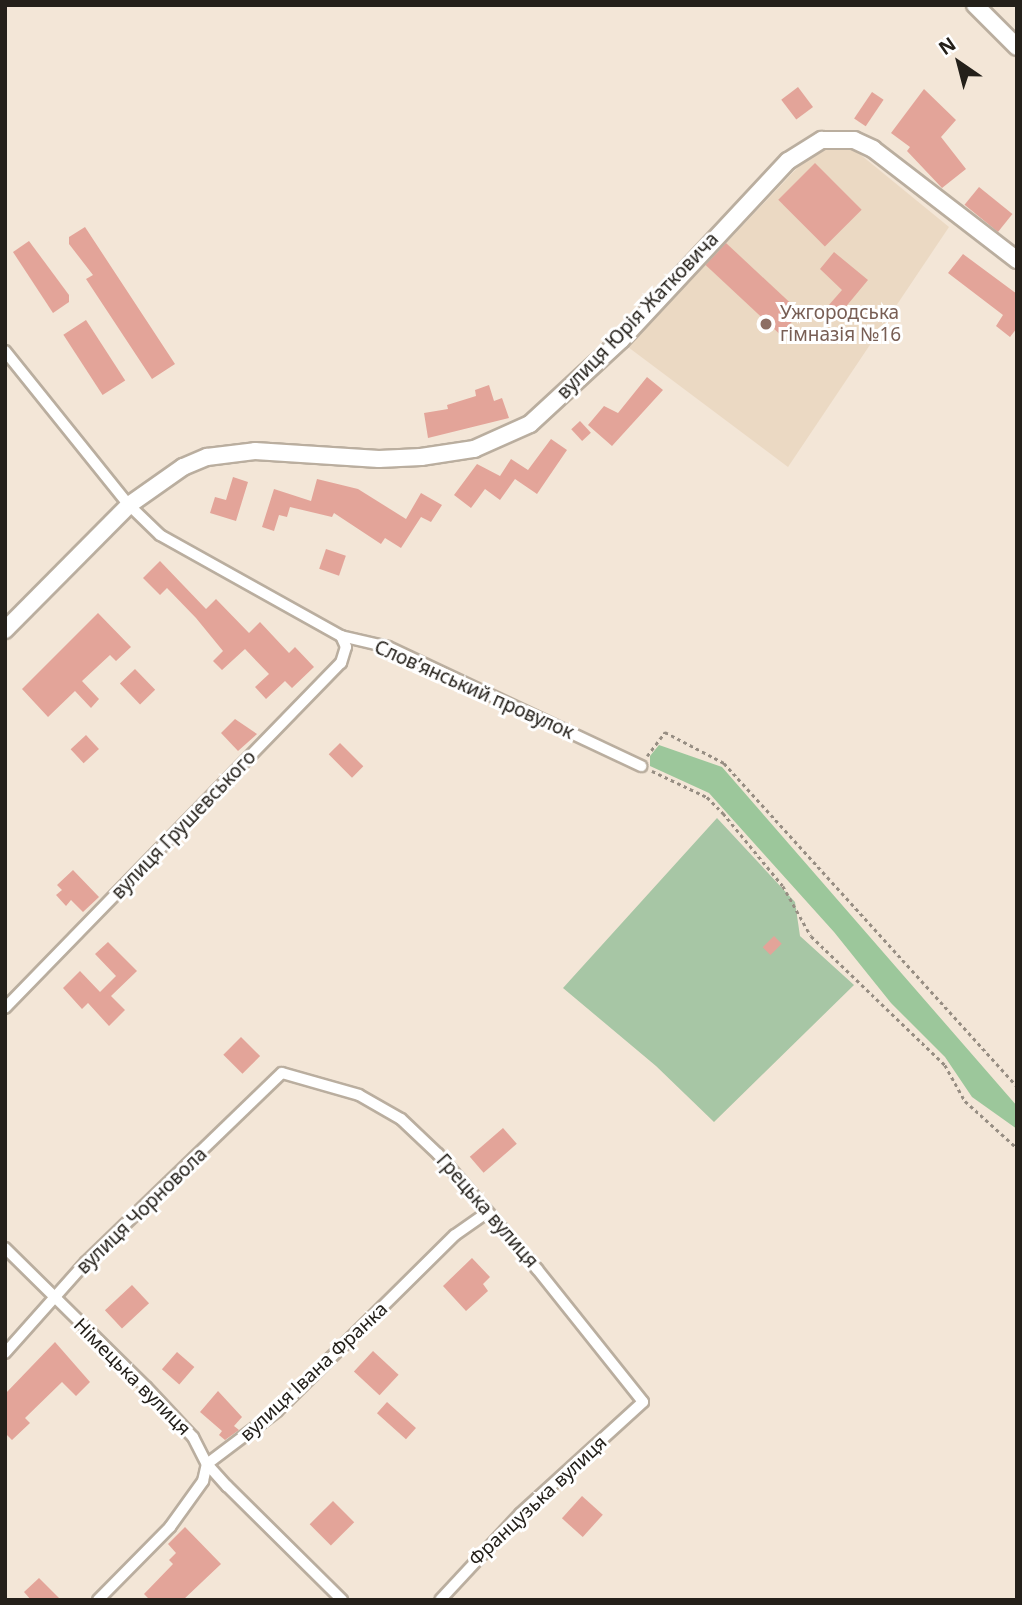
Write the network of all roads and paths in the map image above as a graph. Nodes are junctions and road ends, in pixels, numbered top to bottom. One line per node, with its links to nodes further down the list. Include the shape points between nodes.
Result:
1 (975, 5): 2 (street)
2 (1017, 47)
3 (1017, 260): 5 (street, вулиця Юрія Жатковича, via 873,149 854,140 822,140 803,148 755,193 569,390 530,424 507,437 474,449 421,457 232,453 183,467)
4 (5, 351): 5 (street, Словʼянський провулок)
5 (129, 505): 6 (street, вулиця Юрія Жатковича); 7 (street, Словʼянський провулок, via 160,535)
6 (5, 630)
7 (341, 636): 8 (street, Словʼянський провулок, via 388,648); 9 (street, вулиця Грушевського, via 346,651 341,663)
8 (641, 766): 11 (path, via 656,738 665,732 724,763); 12 (path, via 707,797 723,813 783,886 811,936 945,1065 965,1101)
9 (5, 1008)
10 (282, 1073): 13 (street, Грецька вулиця, via 359,1095 401,1119 438,1154); 15 (street, вулиця Чорновола, via 86,1262)
11 (1017, 1086)
12 (1017, 1148)
13 (485, 1214): 17 (street, Грецька вулиця, via 642,1395); 18 (street, вулиця Івана Франка, via 455,1235 277,1411)
14 (5, 1248): 15 (street, Німецька вулиця)
15 (55, 1302): 16 (street, вулиця Чорновола); 18 (street, Німецька вулиця, via 193,1437)
16 (5, 1353)
17 (641, 1407): 21 (street, Французька вулиця, via 520,1514)
18 (207, 1464): 19 (street, вулиця Івана Франка, via 203,1481 170,1527); 20 (street, Німецька вулиця)
19 (98, 1600)
20 (342, 1600)
21 (440, 1600)

